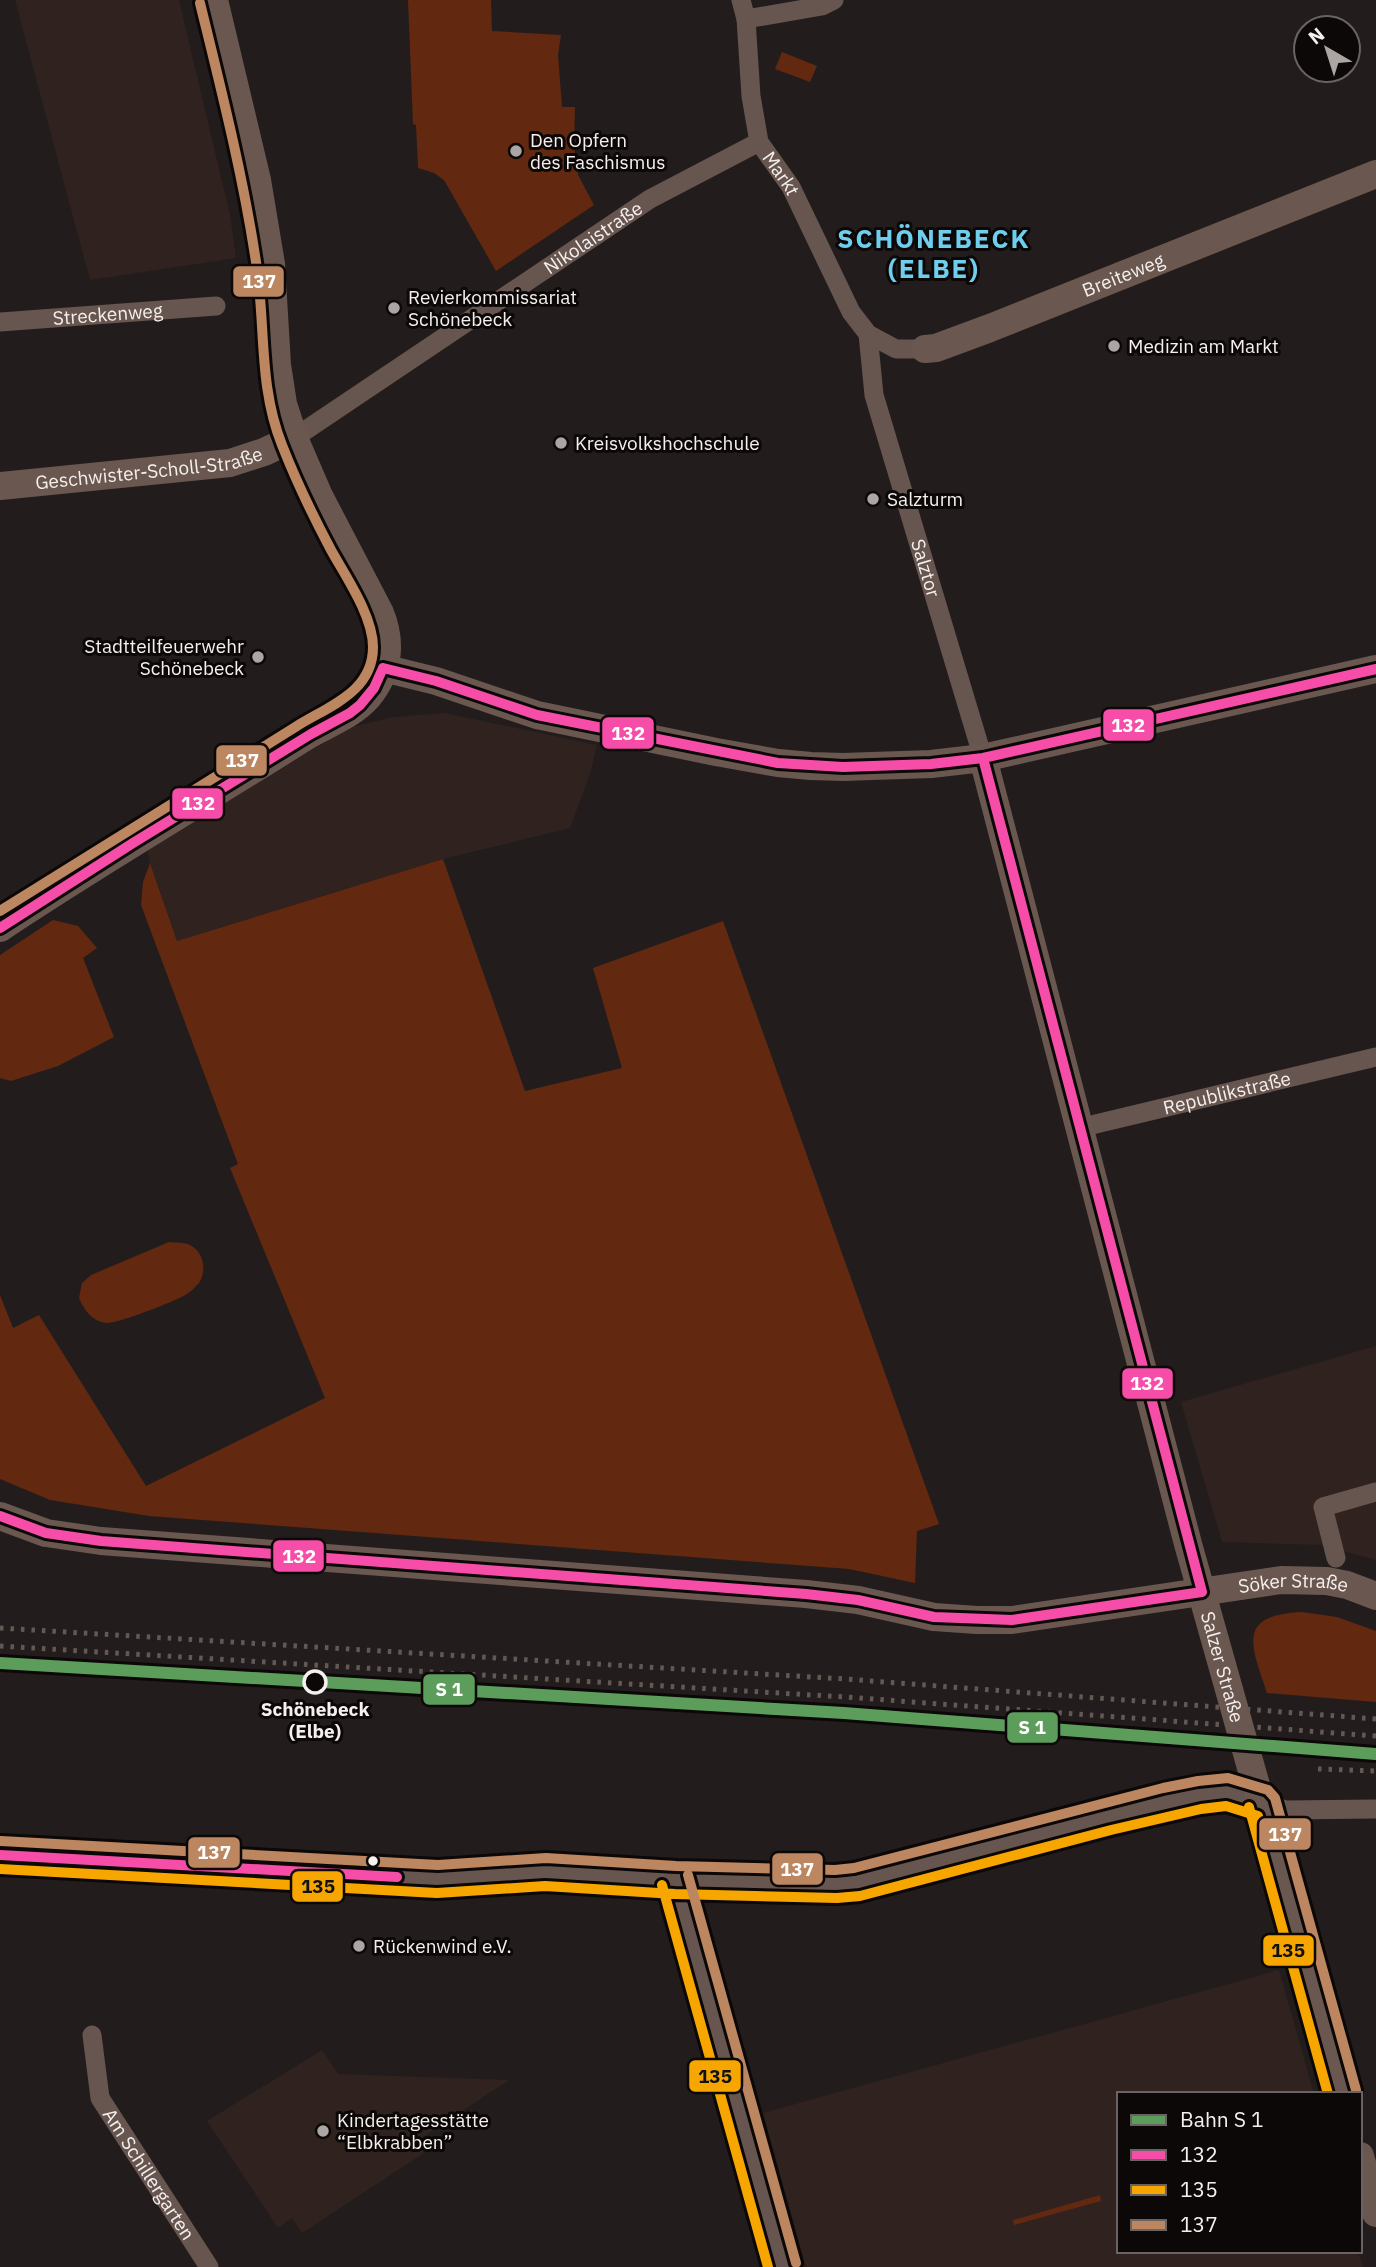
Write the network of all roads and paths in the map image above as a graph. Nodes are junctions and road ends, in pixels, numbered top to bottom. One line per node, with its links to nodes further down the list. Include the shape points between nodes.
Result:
1 (214, 0): 11 (street, via 257,180 271,264 277,365)
2 (741, 0): 4 (street, Markt)
3 (834, 0): 4 (street)
4 (747, 19): 5 (street, Markt)
5 (759, 142): 9 (street, Markt, via 791,187 852,312); 11 (street, Nikolaistraße, via 650,199)
6 (1376, 174): 10 (street, Breiteweg, via 990,328)
7 (216, 306): 8 (street, Streckenweg)
8 (0, 322)
9 (868, 334): 10 (street, Breiteweg, via 896,349); 15 (street, Salztor, via 876,402)
10 (925, 349)
11 (294, 438): 12 (street, Geschwister-Scholl-Straße, via 230,463); 13 (street, via 387,630)
12 (0, 486)
13 (383, 668): 15 (street, via 537,715 778,762 843,767); 16 (street, via 374,688 349,713)
14 (1376, 670): 15 (street)
15 (983, 758): 18 (street, Salzer Straße)
16 (0, 928)
17 (1376, 1057): 18 (street, Republikstraße)
18 (1079, 1128): 22 (street, Salzer Straße)
19 (1376, 1492): 21 (street, via 1323,1507)
20 (0, 1516): 22 (street, Söker Straße, via 47,1532 101,1541 806,1594 977,1620 1012,1620)
21 (1336, 1558)
22 (1202, 1591): 23 (street, Söker Straße, via 1306,1579); 24 (street, Salzer Straße)
23 (1376, 1596)
24 (1262, 1803): 25 (street, via 1286,1810); 27 (street, via 1227,1793 1188,1797 856,1882); 29 (street, Salzer Straße)
25 (1376, 1809)
26 (0, 1855): 27 (street, via 438,1879 545,1872)
27 (675, 1880): 33 (street)
28 (92, 2035): 32 (street, Am Schillergarten, via 100,2098)
29 (1342, 2092)
30 (1362, 2163): 31 (street)
31 (1376, 2213)
32 (209, 2267)
33 (783, 2267)

